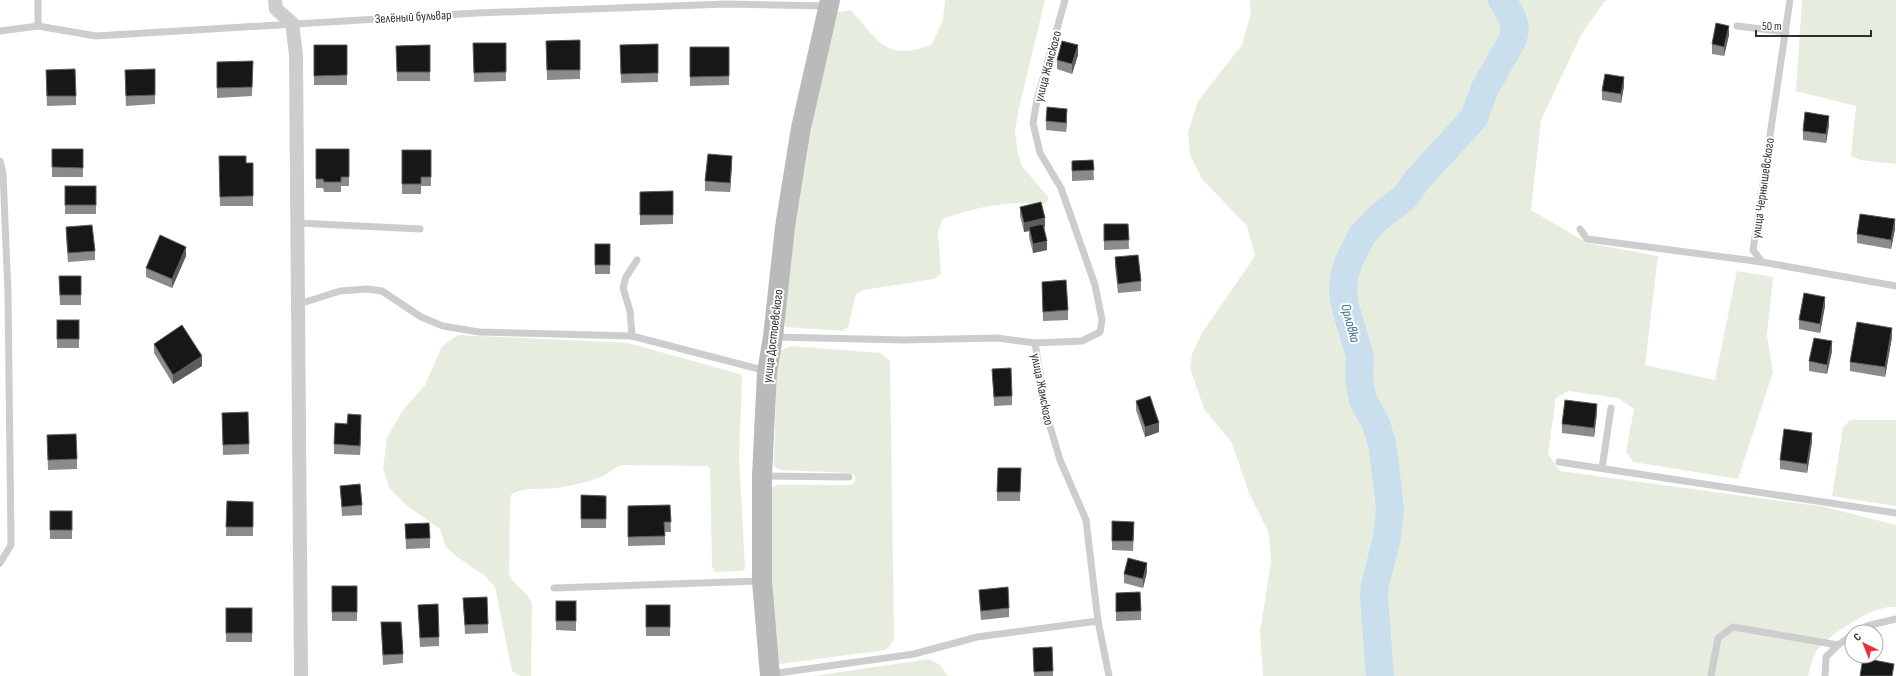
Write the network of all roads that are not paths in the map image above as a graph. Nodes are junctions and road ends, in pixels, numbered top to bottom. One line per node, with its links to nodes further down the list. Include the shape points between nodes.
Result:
1 (38, 0): 8 (lane)
2 (275, 0): 7 (street, via 276,8)
3 (1065, 0): 22 (lane, улица Жамского, via 1033,123 1040,153 1061,188 1095,285 1102,320 1100,332 1082,341)
4 (1790, 0): 11 (lane, улица Чернышевского)
5 (726, 2): 6 (lane, Зелёный бульвар); 7 (lane, Зелёный бульвар)
6 (829, 3): 21 (main road, улица Достоевского, via 801,128 785,227)
7 (292, 23): 8 (lane, Зелёный бульвар, via 96,36); 13 (street, via 296,55)
8 (38, 26): 10 (lane, Зелёный бульвар)
9 (1737, 26): 11 (lane)
10 (0, 31)
11 (1786, 32): 17 (lane, улица Чернышевского, via 1753,250)
12 (0, 160): 30 (lane, via 3,173 8,293 12,477 11,545)
13 (298, 223): 14 (lane); 19 (street)
14 (420, 229)
15 (1580, 229): 17 (lane, via 1587,239)
16 (637, 260): 20 (lane, via 626,277 623,288 630,311)
17 (1762, 262): 18 (lane)
18 (1896, 286)
19 (299, 304): 20 (lane, via 340,291 367,289 382,291 420,317 443,326 479,332); 39 (street)
20 (632, 336): 23 (lane)
21 (773, 336): 22 (lane, via 903,340 997,338); 23 (main road, улица Достоевского)
22 (1035, 343): 34 (lane, улица Жамского, via 1047,416 1060,460 1086,520)
23 (767, 372): 27 (main road, улица Достоевского)
24 (1611, 408): 26 (lane)
25 (1559, 462): 26 (lane)
26 (1602, 468): 29 (lane)
27 (762, 476): 28 (lane); 31 (main road, улица Достоевского)
28 (849, 477)
29 (1896, 513)
30 (0, 563)
31 (762, 581): 32 (lane); 38 (main road, улица Достоевского)
32 (554, 588)
33 (1896, 619): 35 (lane)
34 (1098, 621): 38 (lane, via 977,637 914,654); 40 (lane, улица Жамского)
35 (1875, 624)
36 (1844, 641): 37 (lane)
37 (1838, 645): 41 (lane, via 1733,627 1718,638); 42 (lane, via 1826,657)
38 (770, 675)
39 (301, 676)
40 (1109, 676)
41 (1712, 676)
42 (1825, 676)

